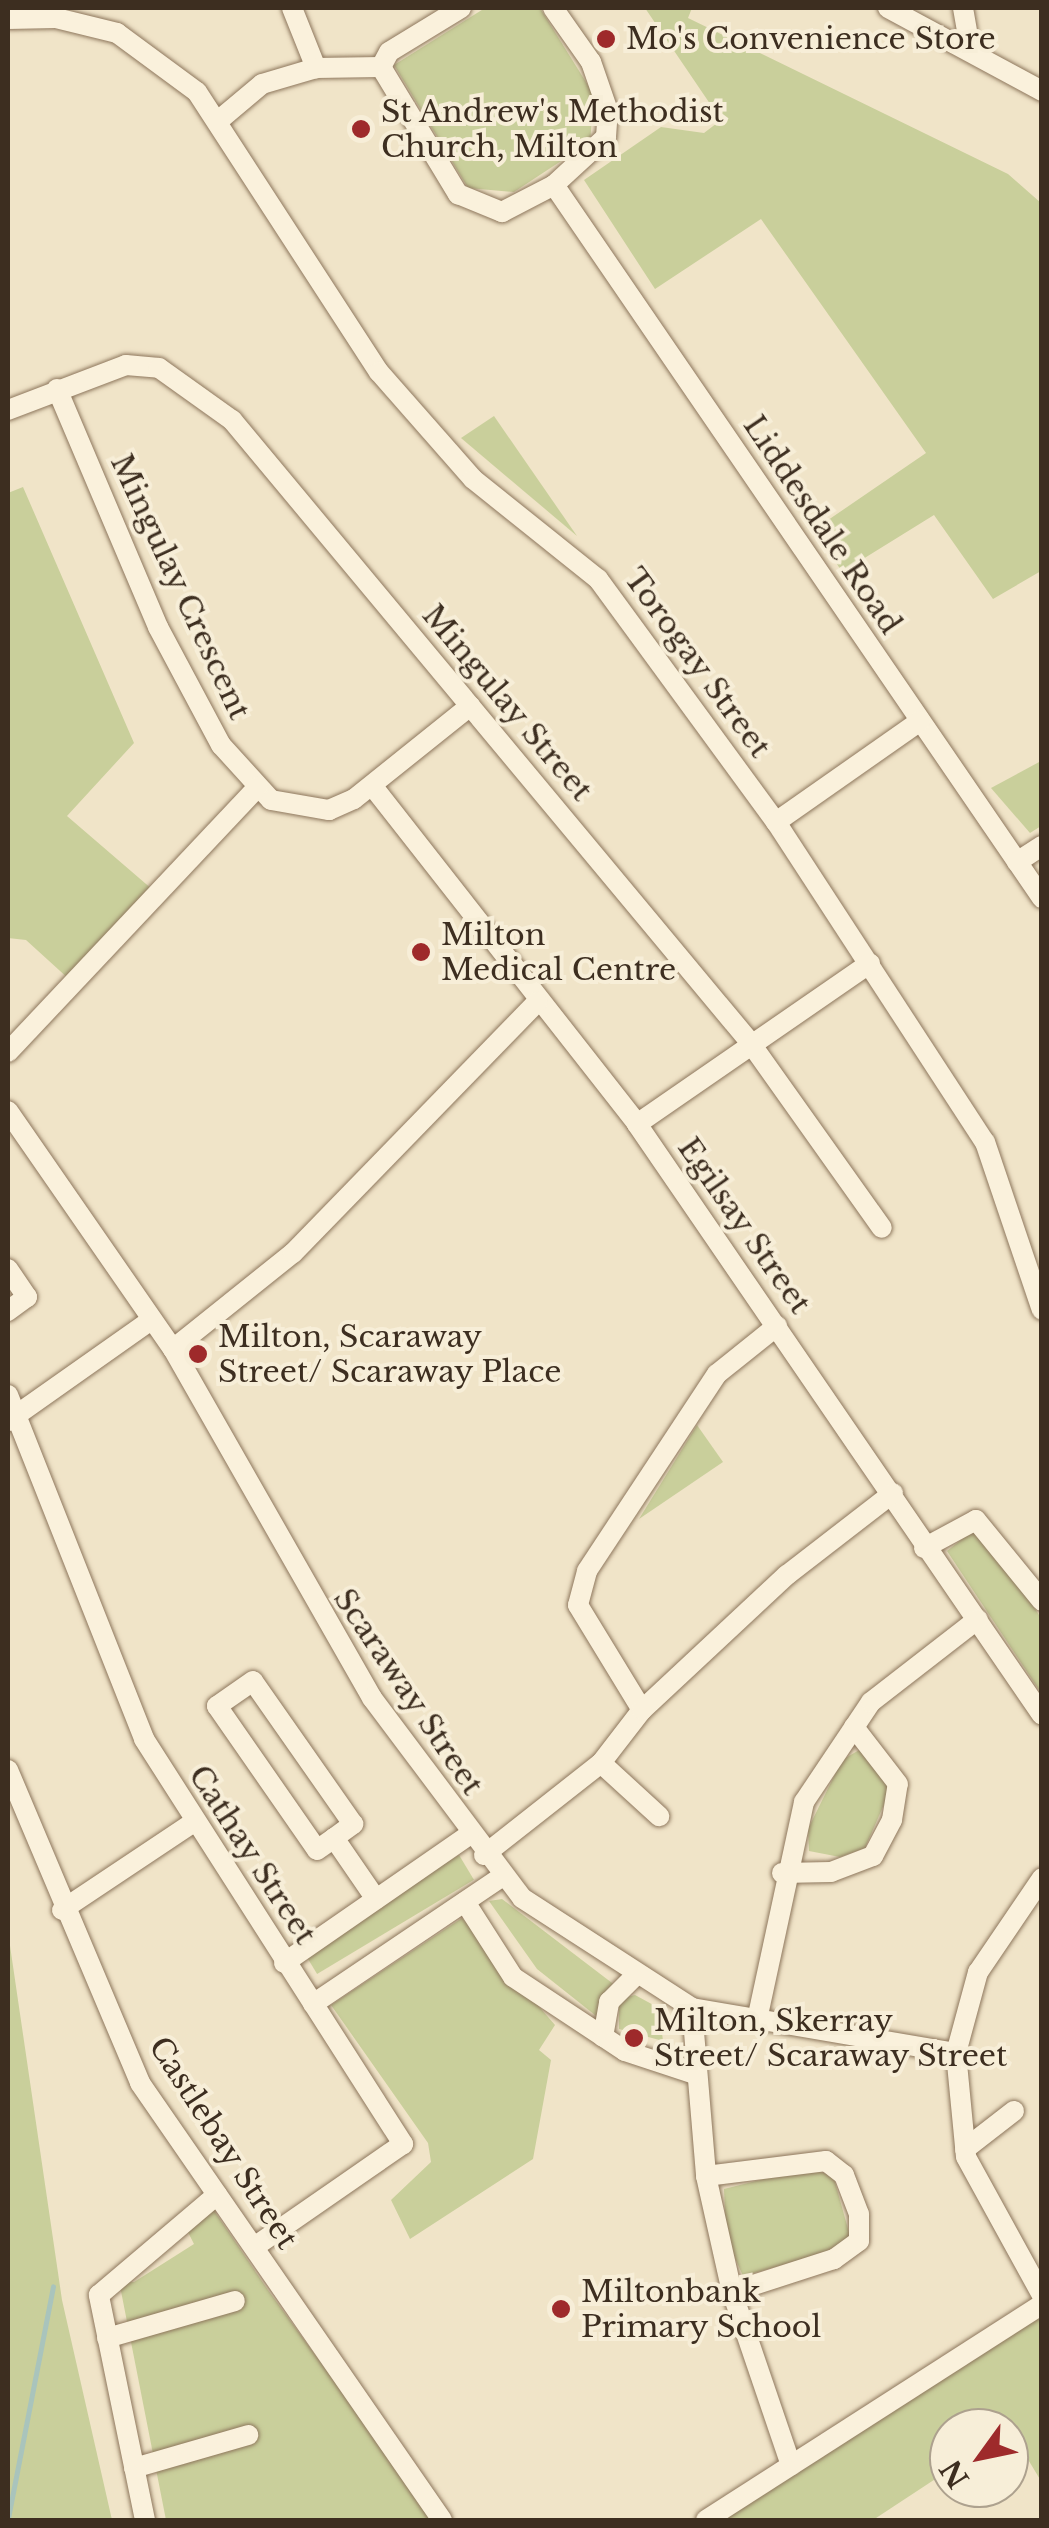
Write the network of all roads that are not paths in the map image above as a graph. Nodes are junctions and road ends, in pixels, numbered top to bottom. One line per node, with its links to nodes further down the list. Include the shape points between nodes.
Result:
1 (292, 8): 9 (street)
2 (461, 8): 8 (street, via 389,52)
3 (553, 8): 12 (street, via 590,62 609,126 596,153)
4 (888, 8): 7 (street)
5 (963, 8): 7 (street)
6 (8, 19): 11 (street, Torogay Street, via 56,18 118,33 167,64)
7 (970, 46): 10 (street)
8 (381, 67): 9 (street); 12 (street, via 469,204 502,212)
9 (316, 68): 11 (street, via 262,84)
10 (1042, 91)
11 (218, 121): 19 (street, Torogay Street, via 380,372 473,479 598,579)
12 (554, 185): 16 (street, Liddesdale Road)
13 (57, 389): 14 (street, Mingulay Street); 15 (street, Mingulay Street, via 126,366 159,368 196,388); 17 (street, Mingulay Crescent, via 158,626 220,745)
14 (8, 410)
15 (470, 706): 18 (street, Mingulay Crescent); 25 (street, Mingulay Street)
16 (920, 721): 19 (street); 21 (street, Liddesdale Road)
17 (258, 787): 18 (street, Mingulay Crescent, via 292,810 329,810); 26 (street)
18 (374, 788): 24 (street, Egilsay Street)
19 (776, 822): 23 (street, Torogay Street)
20 (1042, 846): 21 (street)
21 (1018, 862): 22 (street, Liddesdale Road)
22 (1042, 898)
23 (870, 963): 25 (street); 31 (street, Torogay Street, via 985,1142)
24 (537, 1002): 28 (street, Egilsay Street); 35 (street, via 293,1254)
25 (749, 1041): 28 (street); 29 (street, Mingulay Street)
26 (8, 1052)
27 (8, 1111): 33 (street, Scaraway Street)
28 (637, 1124): 34 (street, Egilsay Street)
29 (882, 1228)
30 (8, 1269): 32 (street, via 26,1297)
31 (1042, 1310)
32 (8, 1312)
33 (151, 1320): 35 (street, Scaraway Street); 37 (street)
34 (777, 1326): 38 (street, Egilsay Street); 42 (street, via 716,1374 587,1572 578,1605)
35 (173, 1349): 49 (street, Scaraway Street, via 304,1589)
36 (8, 1394): 37 (street, Cathay Street)
37 (14, 1417): 48 (street, Cathay Street, via 102,1640)
38 (893, 1493): 39 (street, Egilsay Street); 42 (street, via 787,1575)
39 (924, 1548): 40 (street, via 976,1520); 41 (street, Egilsay Street)
40 (1042, 1601)
41 (978, 1619): 43 (street, Egilsay Street); 44 (street, via 871,1702)
42 (642, 1710): 45 (street)
43 (1042, 1715)
44 (854, 1727): 52 (street, via 804,1802); 52 (street, via 898,1784 892,1820 873,1856 831,1872)
45 (601, 1762): 47 (street); 51 (street)
46 (8, 1770): 57 (street, Castlebay Street)
47 (659, 1816)
48 (191, 1824): 57 (street); 58 (street, Cathay Street)
49 (468, 1834): 51 (street, Scaraway Street); 55 (street)
50 (334, 1838): 50 (street, via 317,1850 217,1706 253,1681 353,1824); 55 (street)
51 (484, 1855): 53 (street, Scaraway Street)
52 (782, 1873): 62 (street)
53 (503, 1876): 56 (street); 59 (street, Scaraway Street)
54 (1042, 1878): 64 (street, via 978,1972)
55 (376, 1898): 58 (street)
56 (465, 1902): 60 (street); 63 (street, via 513,1978)
57 (62, 1910): 69 (street, Castlebay Street, via 140,2083)
58 (284, 1963): 60 (street, Cathay Street)
59 (633, 1978): 61 (street, Scaraway Street); 63 (street, via 610,2002)
60 (314, 2004): 70 (street, Cathay Street, via 403,2144)
61 (692, 2008): 62 (street, Scaraway Street); 65 (street)
62 (758, 2015): 64 (street, Scaraway Street)
63 (604, 2037): 65 (street)
64 (956, 2053): 67 (street)
65 (692, 2074): 68 (street)
66 (1014, 2111): 67 (street)
67 (965, 2149): 72 (street, via 982,2200)
68 (706, 2176): 71 (street); 71 (street, via 826,2161 844,2175 859,2214 860,2242 834,2259)
69 (217, 2195): 70 (street, Castlebay Street); 75 (street, via 99,2295)
70 (254, 2247): 80 (street, Castlebay Street)
71 (732, 2292): 77 (street)
72 (1042, 2295)
73 (236, 2302): 75 (street)
74 (1042, 2304): 77 (street)
75 (107, 2338): 78 (street)
76 (248, 2435): 78 (street)
77 (792, 2465): 81 (street)
78 (134, 2468): 79 (street)
79 (144, 2520)
80 (442, 2520)
81 (706, 2520)

